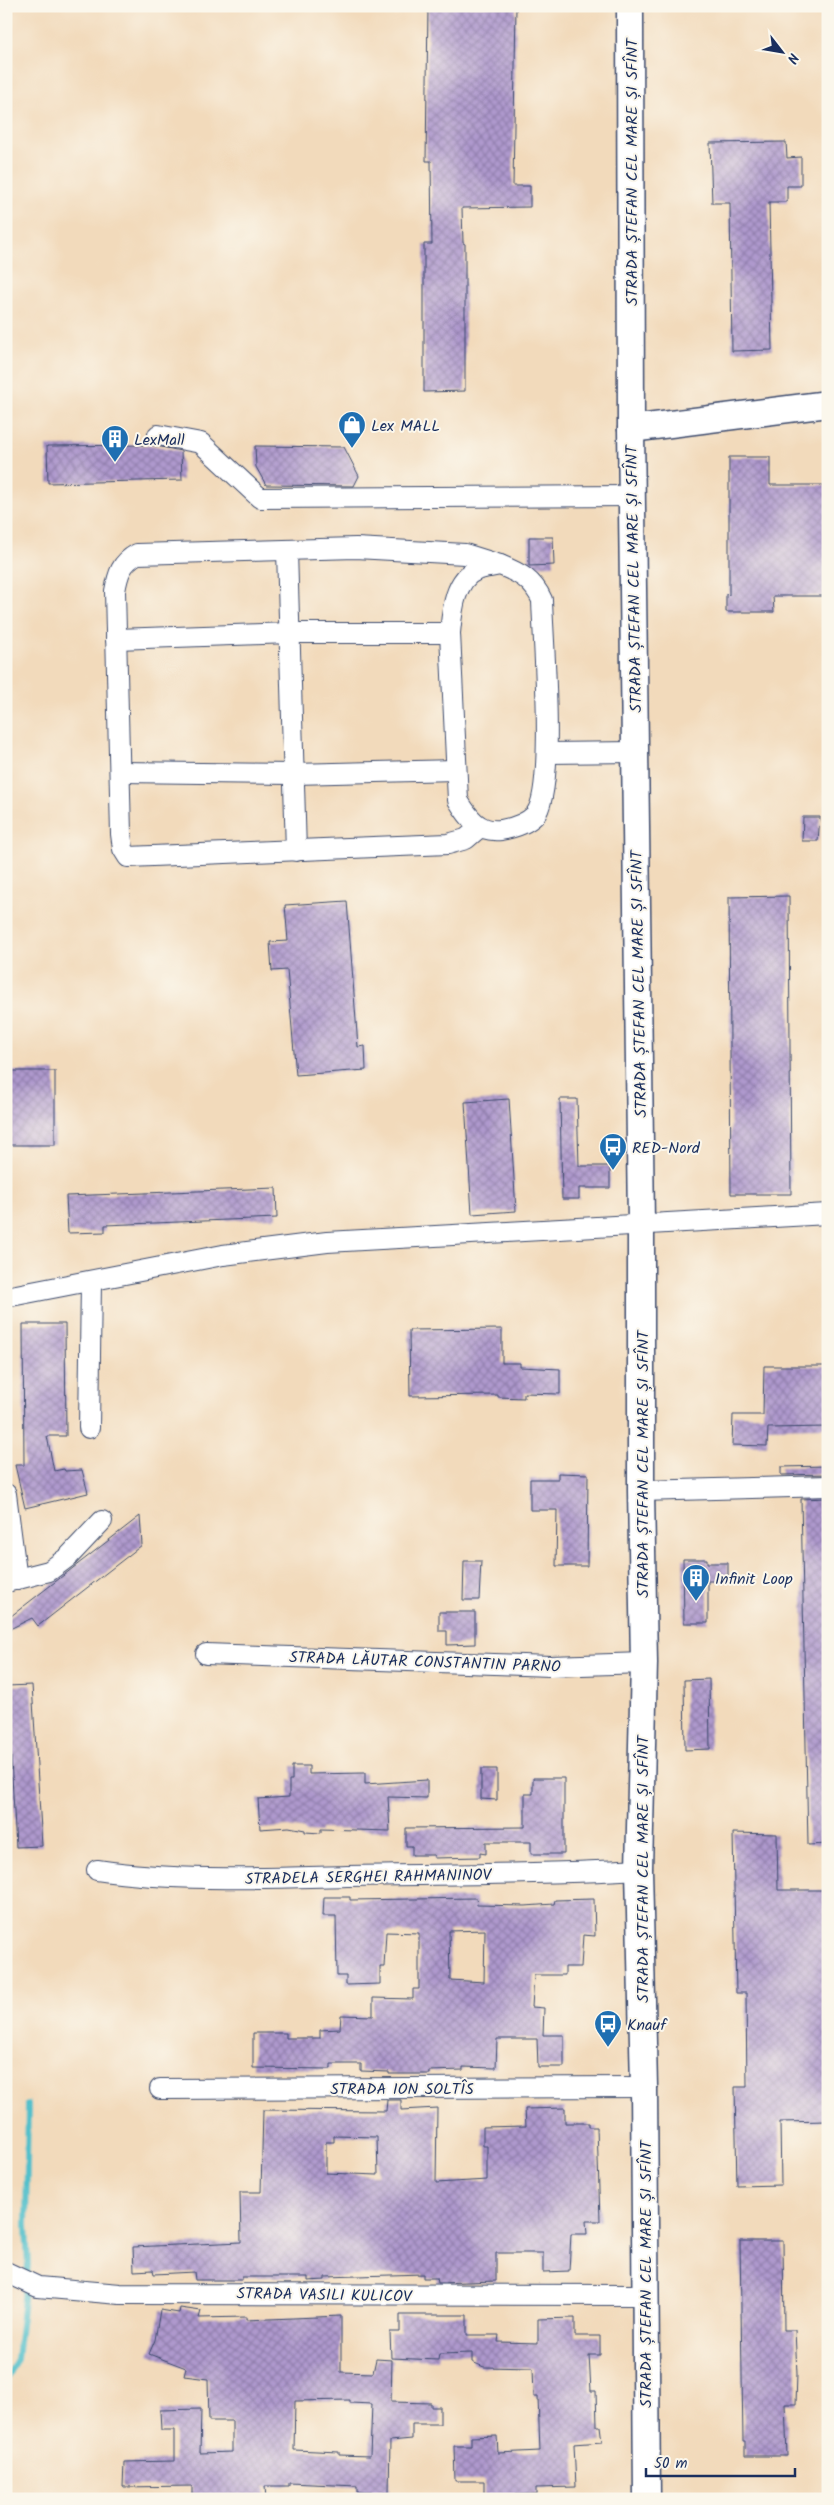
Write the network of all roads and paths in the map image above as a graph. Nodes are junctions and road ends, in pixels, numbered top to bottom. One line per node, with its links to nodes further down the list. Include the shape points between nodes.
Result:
1 (630, 6): 3 (main road, STRADA ȘTEFAN CEL MARE ȘI SFÎNT)
2 (828, 404): 3 (main road, STRADA ȘTEFAN CEL MARE ȘI SFÎNT)
3 (631, 429): 5 (main road, STRADA ȘTEFAN CEL MARE ȘI SFÎNT)
4 (158, 435): 5 (street, via 201,442 260,498)
5 (632, 496): 11 (main road, STRADA ȘTEFAN CEL MARE ȘI SFÎNT)
6 (287, 551): 7 (street, via 356,548 465,554); 8 (street); 10 (street, via 137,554 119,570 115,590)
7 (500, 565): 9 (street, via 475,570 460,586 453,606); 12 (street, via 525,577 542,600)
8 (290, 633): 9 (street); 10 (street); 15 (street)
9 (450, 633): 13 (street)
10 (116, 639): 14 (street)
11 (636, 752): 12 (street); 19 (main road, STRADA ȘTEFAN CEL MARE ȘI SFÎNT)
12 (547, 753): 16 (street, via 542,800 534,815 515,828 494,831)
13 (456, 770): 15 (street); 16 (street, via 458,800)
14 (120, 772): 15 (street); 17 (street, via 121,834 123,850 128,857)
15 (294, 774): 17 (street)
16 (480, 827): 17 (street, via 466,839 448,844)
17 (296, 851)
18 (828, 1214): 19 (street)
19 (641, 1224): 20 (street, via 327,1242 223,1255); 24 (main road, STRADA ȘTEFAN CEL MARE ȘI SFÎNT)
20 (91, 1281): 21 (street); 22 (street)
21 (6, 1297)
22 (89, 1428)
23 (828, 1486): 24 (street)
24 (641, 1491): 29 (main road, STRADA ȘTEFAN CEL MARE ȘI SFÎNT)
25 (6, 1494): 27 (street)
26 (102, 1521): 27 (street, via 68,1557 49,1571)
27 (12, 1581)
28 (206, 1654): 29 (street, STRADA LĂUTAR CONSTANTIN PARNO, via 550,1666)
29 (644, 1663): 30 (main road, STRADA ȘTEFAN CEL MARE ȘI SFÎNT)
30 (639, 1869): 31 (street, STRADELA SERGHEI RAHMANINOV, via 566,1874 272,1879 160,1877); 32 (main road, STRADA ȘTEFAN CEL MARE ȘI SFÎNT)
31 (97, 1870)
32 (644, 2087): 33 (street, STRADA ION SOLTÎS); 35 (main road, STRADA ȘTEFAN CEL MARE ȘI SFÎNT)
33 (160, 2089)
34 (6, 2272): 35 (street, STRADA VASILI KULICOV, via 38,2287 120,2294)
35 (645, 2295): 36 (main road, STRADA ȘTEFAN CEL MARE ȘI SFÎNT)
36 (647, 2499)

